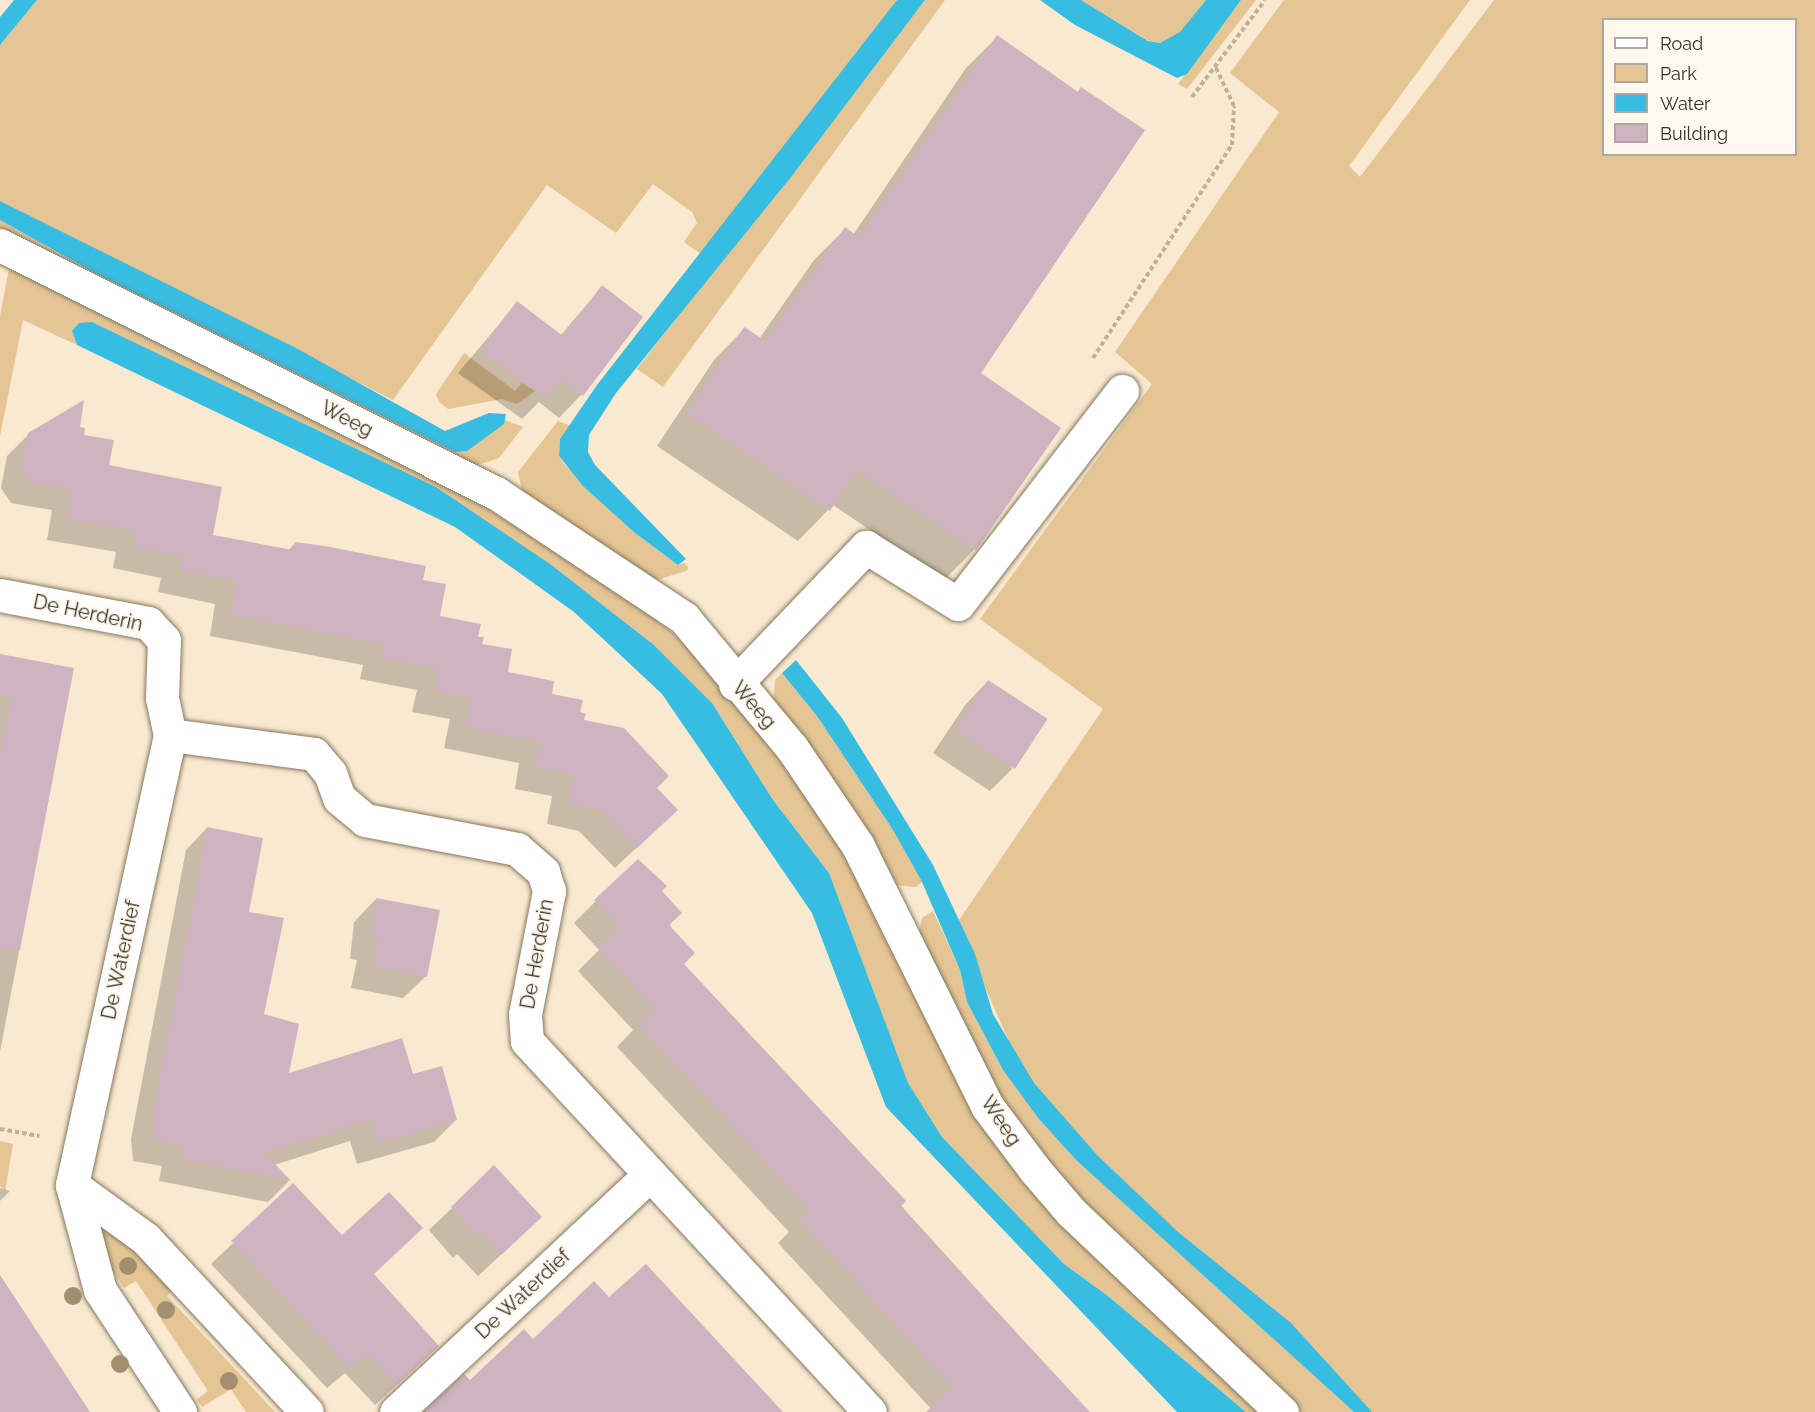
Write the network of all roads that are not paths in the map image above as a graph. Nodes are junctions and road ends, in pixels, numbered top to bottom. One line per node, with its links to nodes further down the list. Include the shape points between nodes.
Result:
1 (0, 245): 4 (street, Weeg, via 496,493 684,618)
2 (1122, 391): 4 (street, via 958,604 866,547)
3 (0, 595): 5 (street, De Herderin, via 148,622 164,640 162,698)
4 (735, 684): 12 (street, Weeg, via 792,748 858,846 987,1106 1035,1170 1071,1212)
5 (170, 735): 6 (street, De Herderin, via 314,754 330,773 339,798 365,820 517,849 543,872 549,891 525,1014 528,1041); 7 (street, De Waterdief)
6 (649, 1175): 10 (street, De Waterdief); 11 (street, De Herderin)
7 (72, 1185): 8 (street, De Waterdief, via 100,1290); 9 (street, via 146,1239)
8 (180, 1412)
9 (307, 1412)
10 (396, 1412)
11 (870, 1412)
12 (1282, 1412)

